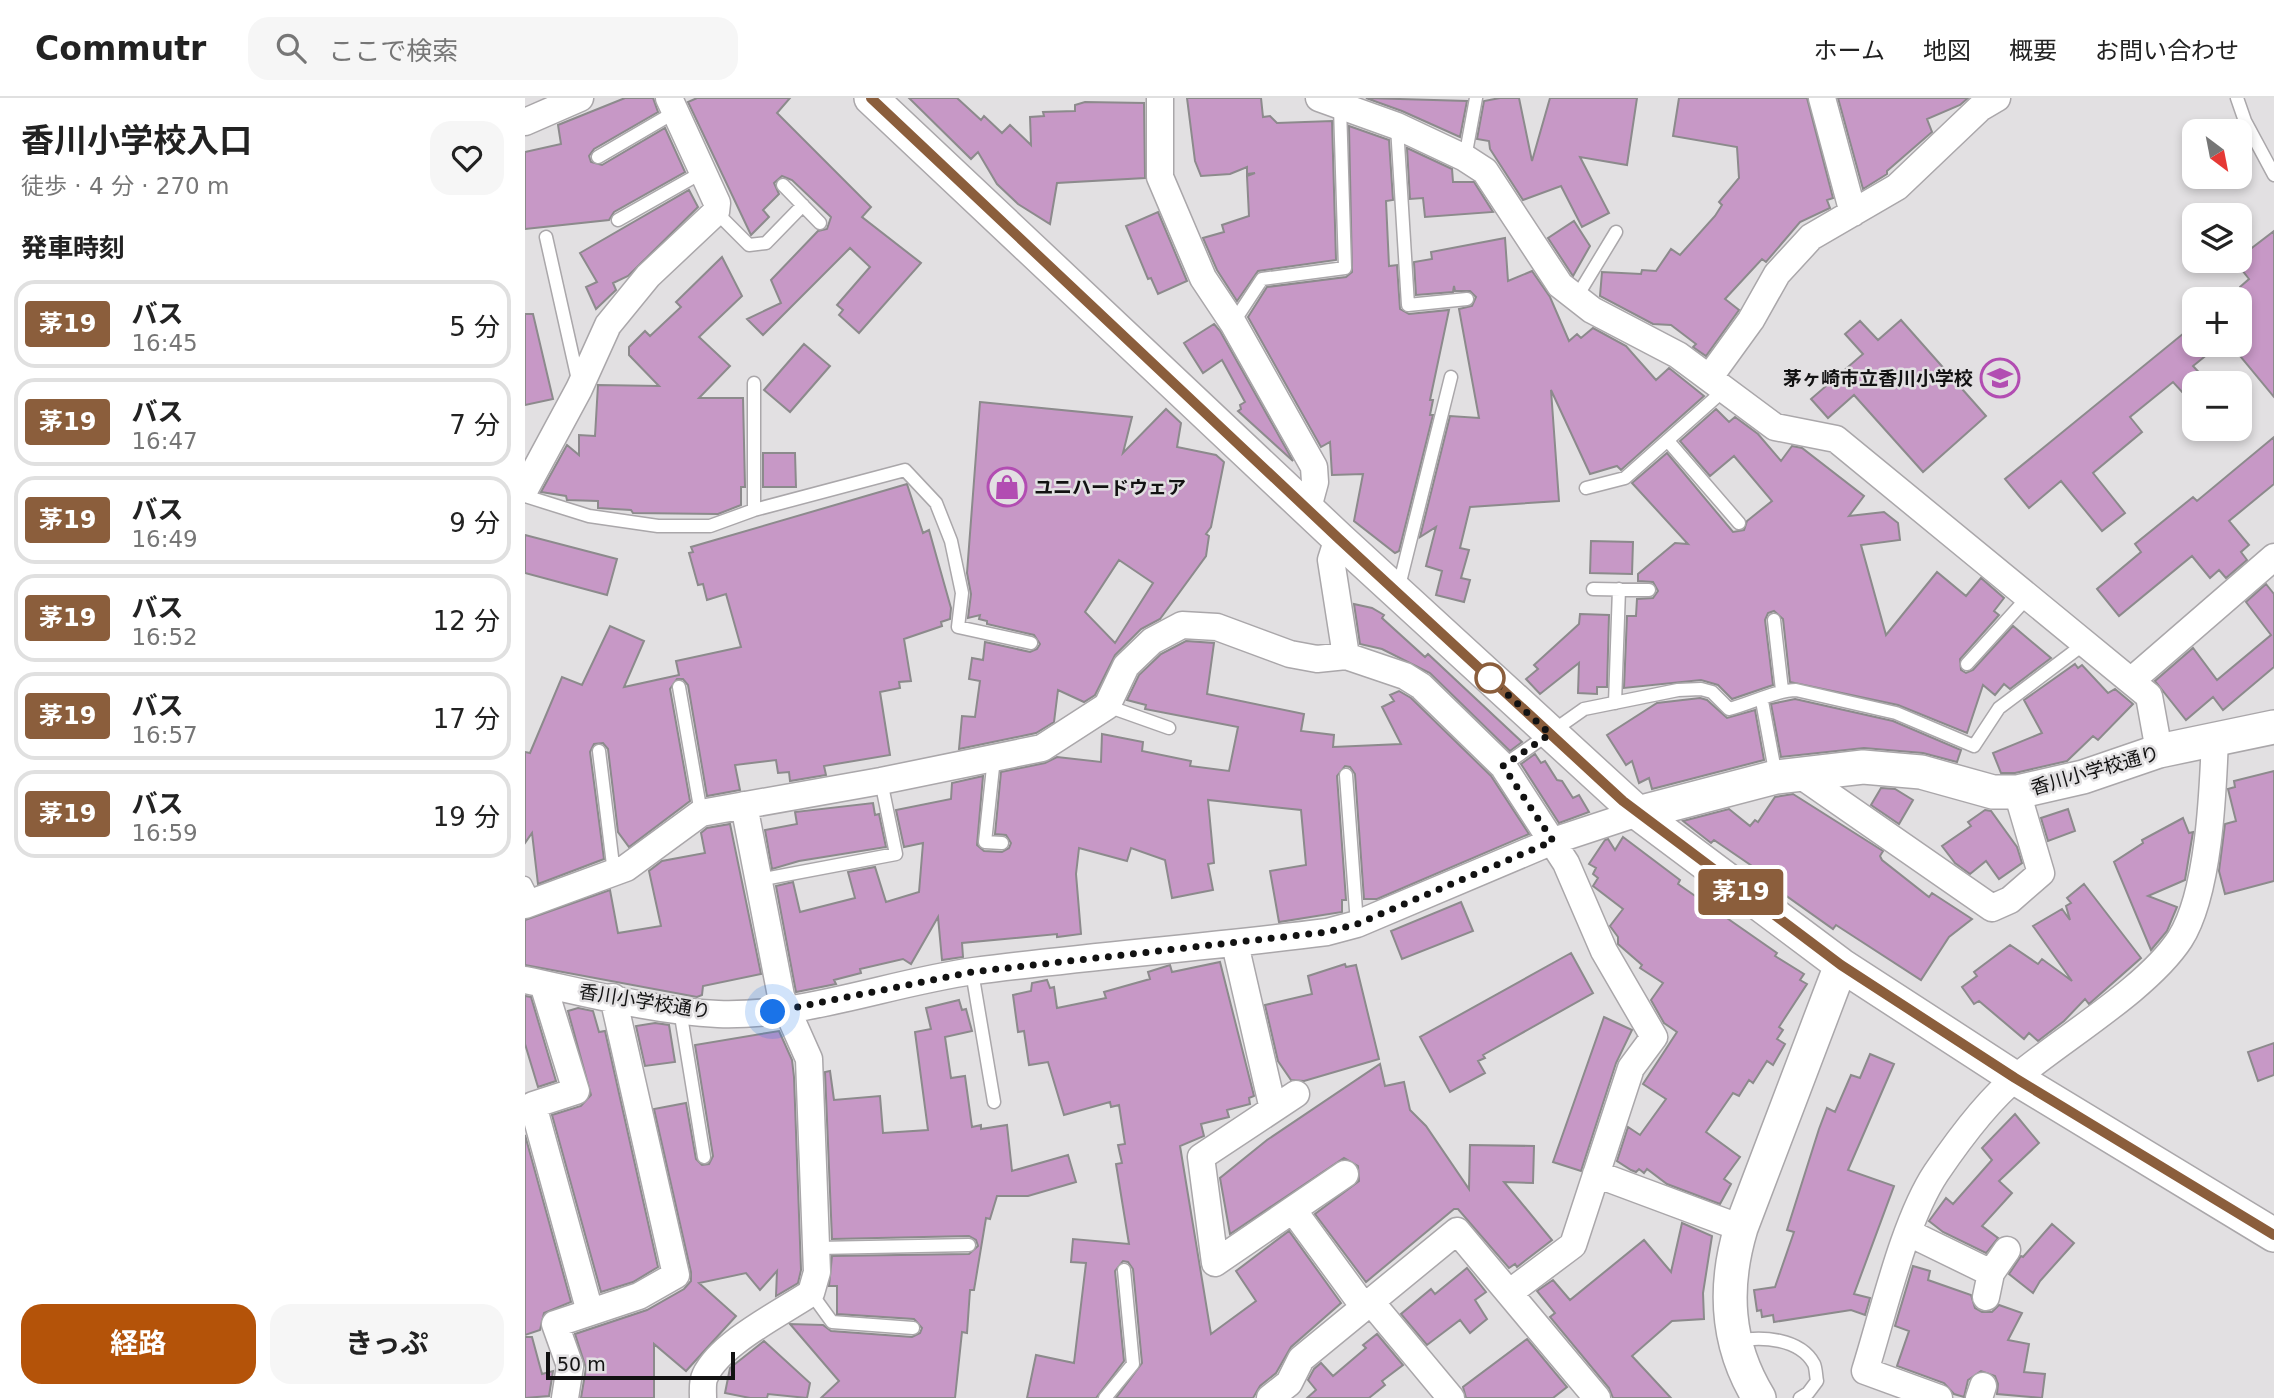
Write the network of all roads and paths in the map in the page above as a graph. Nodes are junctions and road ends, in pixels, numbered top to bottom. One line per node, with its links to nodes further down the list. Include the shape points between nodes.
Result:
1 (580, 98): 10 (street)
2 (871, 98): 35 (street)
3 (1160, 98): 26 (street, via 1160,177 1203,278)
4 (1476, 98): 13 (lane)
5 (1822, 98): 19 (street)
6 (1997, 98): 19 (street, via 1980,108 1897,187)
7 (2237, 98): 15 (lane)
8 (1330, 102): 11 (street); 26 (lane, via 1345,268 1262,279)
9 (672, 105): 12 (lane); 14 (street)
10 (525, 122)
11 (1397, 126): 13 (street); 25 (lane, via 1408,305)
12 (598, 157)
13 (1465, 158): 24 (street, via 1485,171 1560,285)
14 (701, 173): 18 (street, via 717,203); 20 (lane)
15 (2274, 175)
16 (783, 185): 17 (lane)
17 (803, 205): 18 (lane, via 766,243 749,245); 21 (lane)
18 (716, 212): 30 (street, via 648,275 608,325)
19 (1853, 213): 29 (street, via 1811,237 1777,274)
20 (618, 220)
21 (820, 223)
22 (1616, 232): 24 (lane)
23 (546, 237): 30 (lane)
24 (1576, 298): 29 (street, via 1678,355)
25 (1467, 299)
26 (1233, 323): 35 (street, via 1314,467)
27 (1451, 377): 43 (lane)
28 (754, 383): 36 (lane)
29 (1716, 385): 31 (lane); 44 (street, via 1775,427 1836,439)
30 (579, 389): 33 (street)
31 (1668, 441): 32 (lane, via 1625,478); 37 (lane)
32 (1586, 488)
33 (525, 489)
34 (525, 496): 36 (lane, via 589,516 658,526 710,526)
35 (1308, 508): 38 (street)
36 (754, 510): 46 (lane, via 905,470 936,503 951,541 962,593 958,627)
37 (1739, 523)
38 (1338, 538): 43 (street); 48 (street, via 1331,560)
39 (2274, 557): 50 (street)
40 (1593, 589): 41 (lane)
41 (1619, 589): 42 (lane); 54 (lane)
42 (1649, 590)
43 (1398, 592): 58 (street)
44 (2027, 598): 47 (street); 49 (lane)
45 (1774, 620): 52 (lane)
46 (1031, 643)
47 (2084, 644): 50 (street); 52 (lane, via 1999,708 1974,746 1896,713)
48 (1346, 656): 55 (street, via 1317,659 1290,654 1217,627 1182,625 1151,641 1126,666); 63 (street, via 1405,676 1420,686)
49 (1967, 664)
50 (2132, 680): 61 (street, via 2153,706)
51 (678, 687): 69 (lane)
52 (1782, 690): 53 (lane)
53 (1762, 701): 54 (lane, via 1729,709 1712,692 1701,689); 65 (lane)
54 (1615, 702): 58 (lane, via 1584,709)
55 (1107, 706): 57 (lane); 62 (street, via 1042,748)
56 (2274, 727): 59 (street, 香川小学校通り)
57 (1169, 728)
58 (1550, 734): 63 (lane); 70 (street)
59 (2215, 738): 61 (street, 香川小学校通り); 84 (street, via 2202,879 2180,939 2151,973)
60 (599, 751): 73 (lane)
61 (2159, 751): 67 (street, 香川小学校通り, via 2083,777)
62 (995, 758): 66 (street); 72 (lane, via 985,842)
63 (1503, 766): 71 (street)
64 (1346, 775): 76 (lane)
65 (1788, 775): 67 (street, 香川小学校通り, via 1863,767 1921,772 1993,792); 67 (street, via 1992,908 2010,900 2041,873); 70 (street, 香川小学校通り)
66 (881, 781): 68 (street); 74 (lane, via 896,854)
67 (2017, 792)
68 (744, 805): 69 (street); 74 (street)
69 (701, 813): 73 (street)
70 (1638, 813): 71 (street, 香川小学校通り); 78 (street)
71 (1553, 841): 76 (street, 香川小学校通り); 90 (street, via 1604,951 1654,1037 1631,1068)
72 (1002, 843)
73 (614, 874): 75 (street)
74 (759, 880): 83 (street, via 781,996)
75 (528, 896)
76 (1357, 924): 77 (street, 香川小学校通り)
77 (1235, 944): 79 (street, 香川小学校通り); 87 (street)
78 (1841, 965): 84 (street); 92 (street)
79 (972, 972): 83 (street, 香川小学校通り); 86 (lane)
80 (534, 982): 81 (street, 香川小学校通り); 102 (street, via 576,1091 533,1105)
81 (613, 997): 82 (street, 香川小学校通り); 102 (street, via 676,1275 639,1296)
82 (680, 1009): 83 (street, 香川小学校通り, via 718,1014); 88 (lane)
83 (789, 1010): 96 (street, via 809,1059)
84 (2015, 1078): 93 (street, via 1935,1174); 94 (street)
85 (1296, 1094): 87 (street)
86 (994, 1102)
87 (1273, 1110): 91 (street, via 1201,1157 1215,1263)
88 (703, 1157)
89 (1345, 1174): 91 (street)
90 (1596, 1174): 92 (street); 100 (street, via 1573,1245)
91 (1293, 1210): 101 (street)
92 (1741, 1228): 104 (street, via 1731,1262 1728,1302)
93 (1909, 1233): 97 (street, via 1988,1285); 113 (street, via 1865,1371)
94 (2274, 1235)
95 (969, 1245): 96 (lane)
96 (818, 1248): 99 (street)
97 (2007, 1250)
98 (1124, 1270): 108 (lane, via 1133,1364)
99 (811, 1293): 103 (lane, via 832,1322); 107 (street, via 716,1360 703,1378)
100 (1509, 1293): 101 (street, via 1457,1231); 110 (street)
101 (1367, 1305): 105 (street, via 1301,1359); 109 (street)
102 (590, 1312): 106 (street, via 555,1324 570,1366)
103 (913, 1328)
104 (1733, 1342): 111 (street); 112 (lane, via 1771,1338 1799,1351 1814,1364 1817,1381)
105 (1287, 1393)
106 (565, 1398)
107 (703, 1398)
108 (1105, 1398)
109 (1451, 1398)
110 (1597, 1398)
111 (1759, 1398)
112 (1800, 1398)
113 (1939, 1398)

